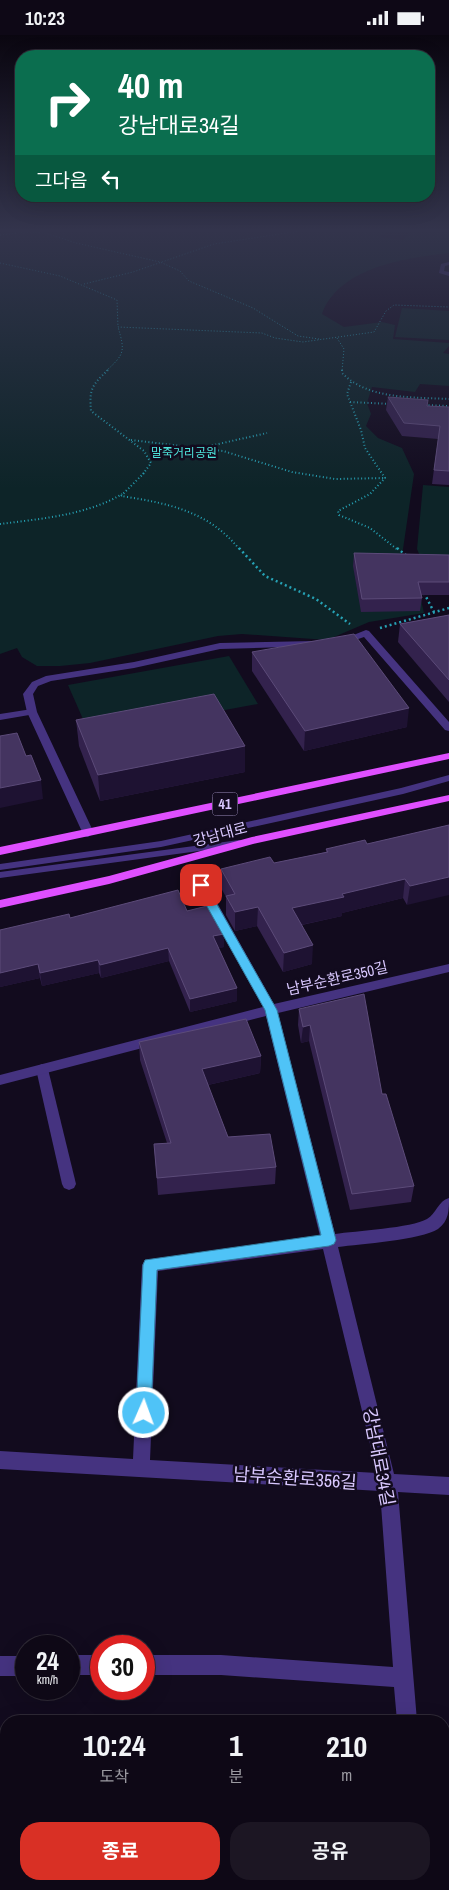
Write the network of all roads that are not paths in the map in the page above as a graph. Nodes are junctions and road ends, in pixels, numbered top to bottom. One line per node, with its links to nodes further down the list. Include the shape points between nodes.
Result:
1 (32, 712): 2 (lane); 3 (street, via 28,694 35,684 49,679 220,647 328,645 366,633); 7 (street)
2 (0, 717)
3 (449, 728)
4 (449, 756): 7 (main road, 강남대로 / 41)
5 (449, 778): 10 (lane, via 404,791 145,847)
6 (449, 798): 8 (main road, 강남대로)
7 (88, 833): 9 (main road, 강남대로 / 41)
8 (252, 841): 11 (lane); 13 (main road, 강남대로)
9 (0, 851)
10 (0, 867)
11 (0, 875)
12 (201, 885): 15 (street, 강남대로34길)
13 (0, 904)
14 (449, 968): 15 (street, 남부순환로350길)
15 (271, 1010): 16 (street, 남부순환로350길); 20 (street, 강남대로34길)
16 (42, 1069): 17 (street, 남부순환로350길); 18 (lane)
17 (0, 1079)
18 (69, 1184)
19 (449, 1205): 20 (street, via 433,1224 408,1231)
20 (329, 1240): 22 (street, via 150,1265); 23 (street, 강남대로34길)
21 (0, 1460): 22 (street, 남부순환로356길)
22 (142, 1468): 23 (street, 남부순환로356길)
23 (388, 1484): 24 (street, 남부순환로356길); 28 (street, 강남대로34길)
24 (449, 1486)
25 (155, 1665): 28 (street, via 221,1665)
26 (0, 1666): 27 (street)
27 (15, 1666)
28 (404, 1679): 29 (street, 강남대로34길)
29 (407, 1715)

